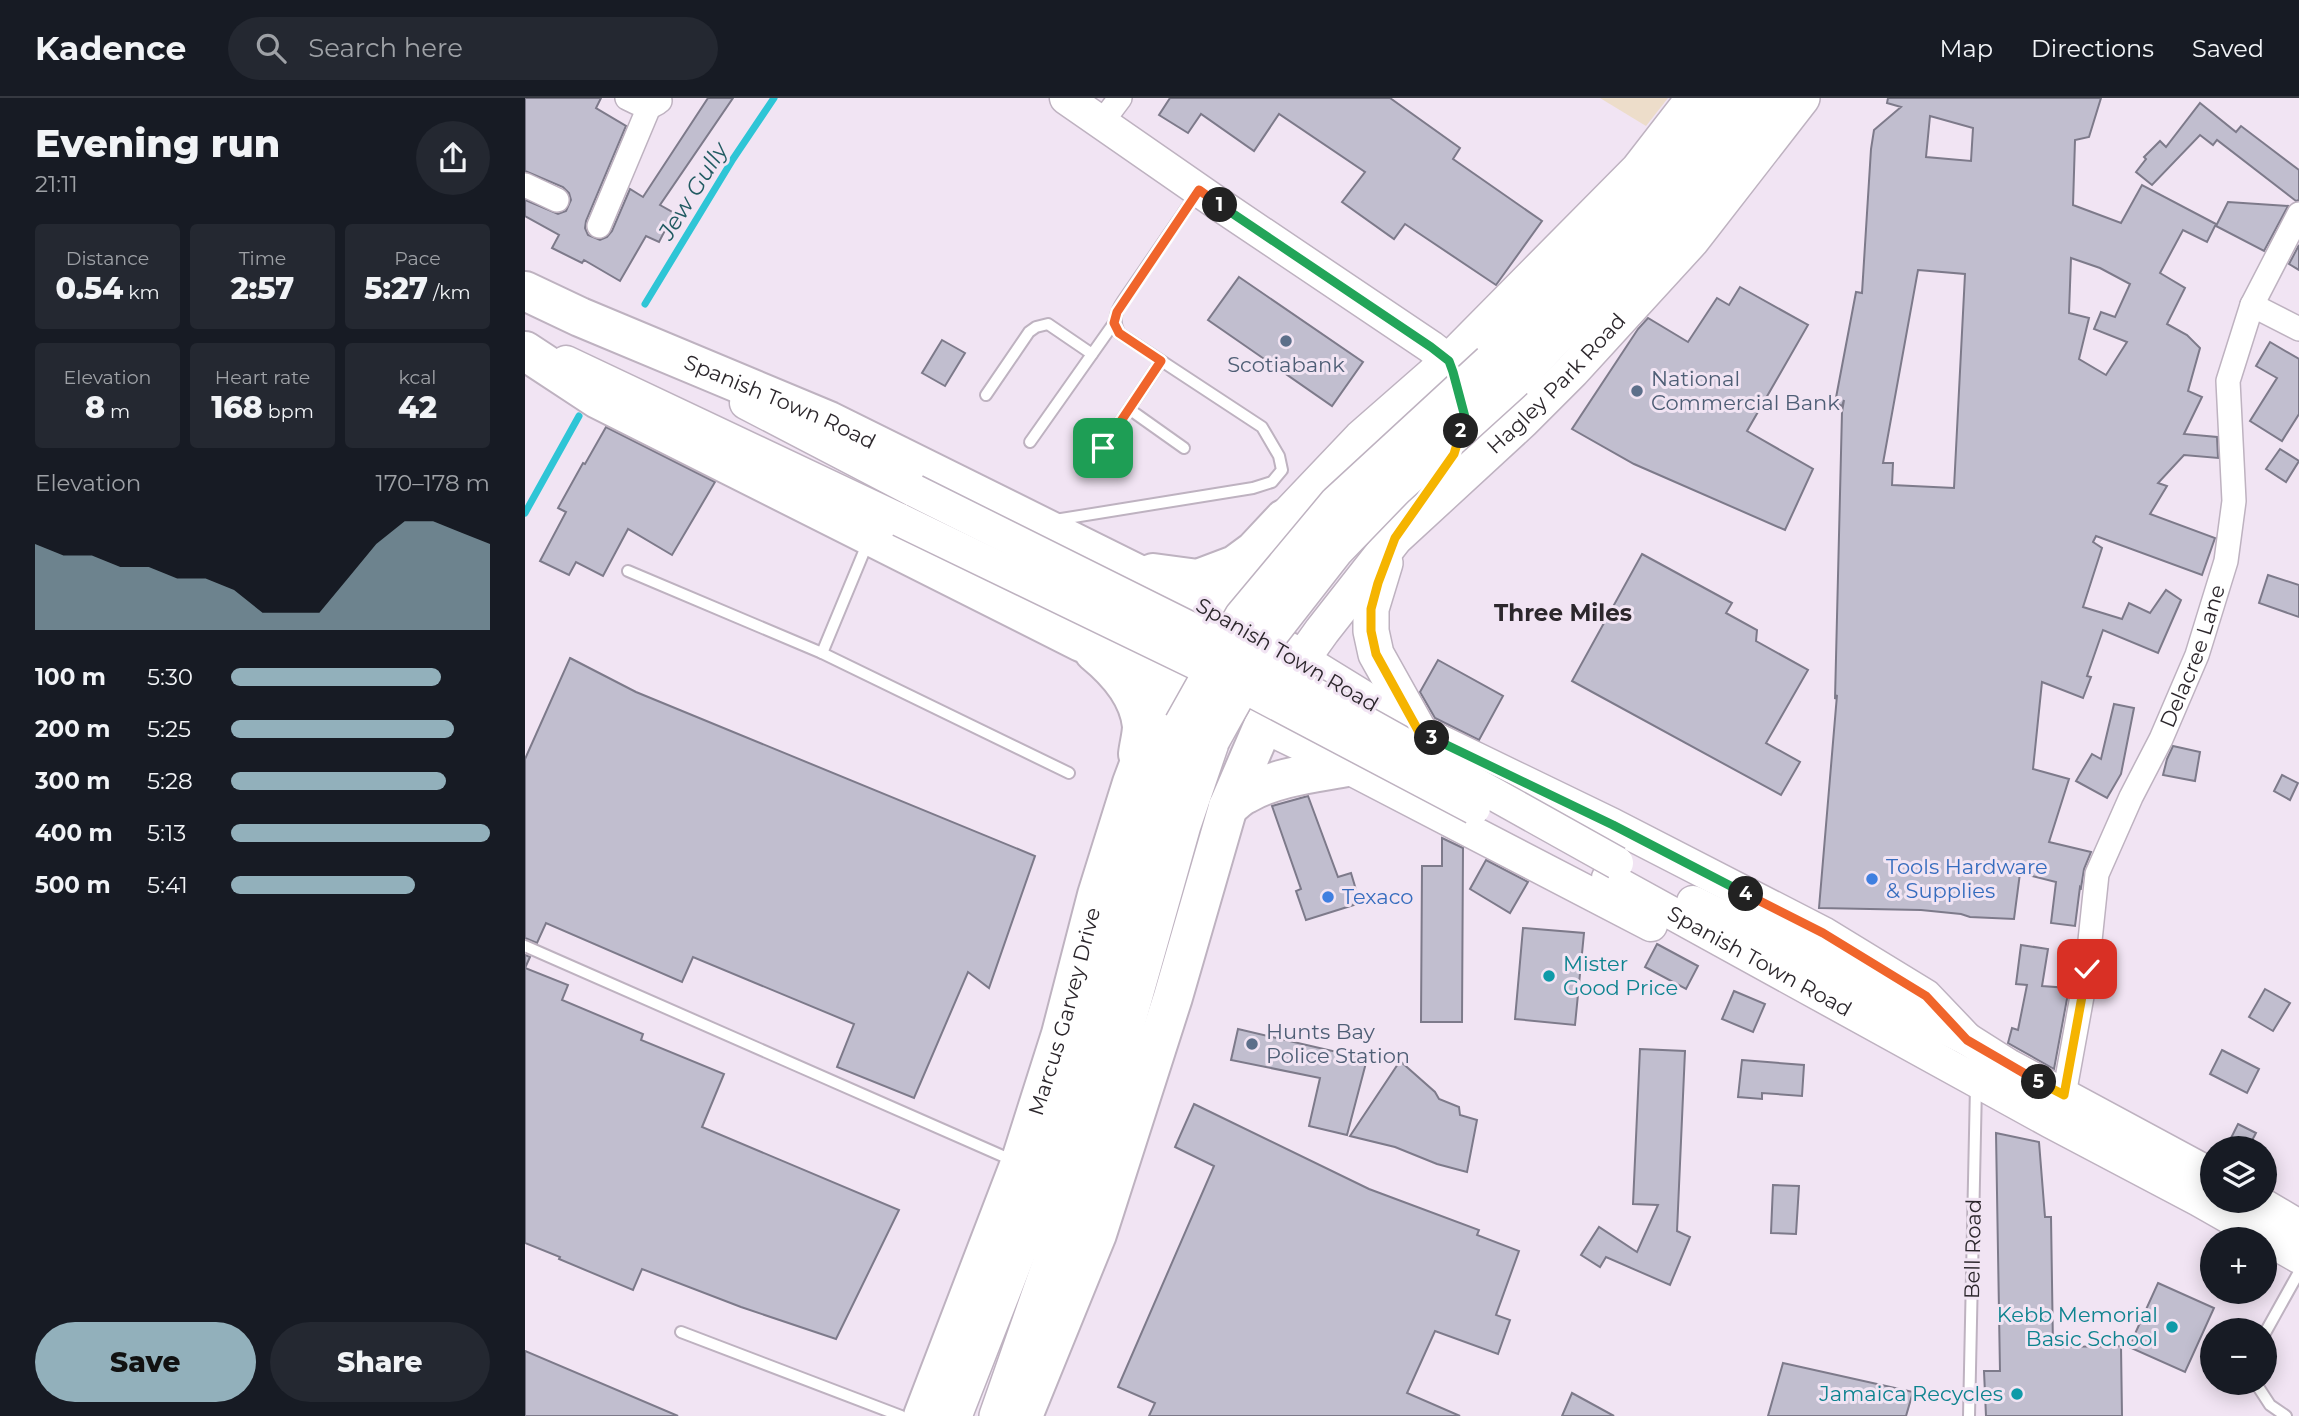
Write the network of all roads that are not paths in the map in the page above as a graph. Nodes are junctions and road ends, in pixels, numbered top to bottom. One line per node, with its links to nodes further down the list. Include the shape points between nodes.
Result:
1 (627, 98): 7 (street, via 642,106)
2 (1066, 98): 8 (main road)
3 (1694, 98): 23 (main road, via 1639,169)
4 (1731, 98): 24 (main road, Hagley Park Road)
5 (1769, 98): 24 (main road, Hagley Park Road, via 1703,185)
6 (1801, 98): 33 (main road, Hagley Park Road, via 1691,241 1572,371)
7 (656, 102): 13 (street)
8 (1111, 110): 10 (main road)
9 (525, 185): 11 (street)
10 (1199, 190): 17 (lane, via 1123,301); 23 (main road)
11 (557, 200)
12 (2299, 214): 15 (street, Delacree Lane)
13 (599, 226)
14 (525, 291): 16 (highway, Spanish Town Road)
15 (2252, 305): 18 (street); 52 (street, Delacree Lane, via 2228,381 2234,501 2226,561 2197,655 2097,874 2087,969)
16 (580, 317): 31 (highway, Spanish Town Road, via 829,421); 47 (main road, Spanish Town Road, bridge, via 1248,657)
17 (1114, 323): 21 (lane); 22 (lane, via 1119,333)
18 (2299, 328)
19 (525, 342): 32 (main road, Spanish Town Road)
20 (525, 351): 32 (highway, Spanish Town Road, via 598,399)
21 (1092, 354): 25 (lane, via 1048,324 1036,327); 27 (lane)
22 (1161, 361): 26 (lane); 31 (lane, via 1262,427 1282,470 1272,482 1253,488)
23 (1449, 361): 30 (main road, via 1361,438); 33 (main road, via 1465,417 1454,454)
24 (1502, 371): 36 (main road, Hagley Park Road, bridge, via 1336,550)
25 (986, 395)
26 (1129, 409): 28 (lane); 29 (lane)
27 (1030, 442)
28 (1103, 448)
29 (1184, 448)
30 (1284, 519): 34 (highway, via 1235,565 1198,579 1148,572); 36 (main road)
31 (1035, 523): 34 (highway, Spanish Town Road)
32 (885, 528): 37 (highway, Spanish Town Road); 38 (lane); 47 (main road, Spanish Town Road, bridge, via 1233,681)
33 (1395, 538): 39 (main road, Hagley Park Road); 42 (main road, via 1371,609 1371,631 1376,654)
34 (1089, 550): 36 (highway, Spanish Town Road)
35 (628, 572): 38 (lane)
36 (1242, 620): 39 (highway, Spanish Town Road); 40 (highway, Marcus Garvey Drive); 53 (main road, Marcus Garvey Drive, bridge, via 1212,740)
37 (1081, 642): 40 (highway, Spanish Town Road); 45 (highway, via 1113,667 1139,712 1142,729)
38 (822, 653): 44 (lane)
39 (1303, 659): 41 (highway); 42 (main road, Spanish Town Road)
40 (1171, 679): 41 (highway, Spanish Town Road); 45 (highway, Marcus Garvey Drive)
41 (1263, 726): 43 (main road, Spanish Town Road); 46 (highway)
42 (1419, 732): 49 (main road, Spanish Town Road, via 1823,933 1926,996)
43 (1347, 767): 46 (highway, via 1269,785); 50 (main road, Spanish Town Road, via 1706,954 1835,1016)
44 (1069, 773)
45 (1132, 783): 54 (highway, Marcus Garvey Drive)
46 (1228, 807): 67 (highway, via 1097,1234)
47 (1612, 870): 49 (main road, Spanish Town Road); 50 (main road, Spanish Town Road)
48 (525, 946): 54 (lane)
49 (1967, 1040): 52 (main road, Spanish Town Road)
50 (1903, 1041): 51 (main road, Spanish Town Road)
51 (1976, 1081): 58 (main road, Spanish Town Road); 68 (lane, Bell Road)
52 (2064, 1095): 55 (main road, Spanish Town Road)
53 (1085, 1120): 65 (main road, Marcus Garvey Drive); 66 (main road, Marcus Garvey Drive)
54 (1020, 1163): 64 (highway, Marcus Garvey Drive)
55 (2200, 1169)
56 (2277, 1213): 57 (main road)
57 (2299, 1226)
58 (2299, 1257)
59 (2299, 1272): 60 (lane)
60 (2273, 1318)
61 (681, 1332): 63 (lane)
62 (2263, 1395): 69 (lane)
63 (901, 1416)
64 (923, 1416)
65 (954, 1416)
66 (997, 1416)
67 (1023, 1416)
68 (1969, 1416)
69 (2286, 1416)

